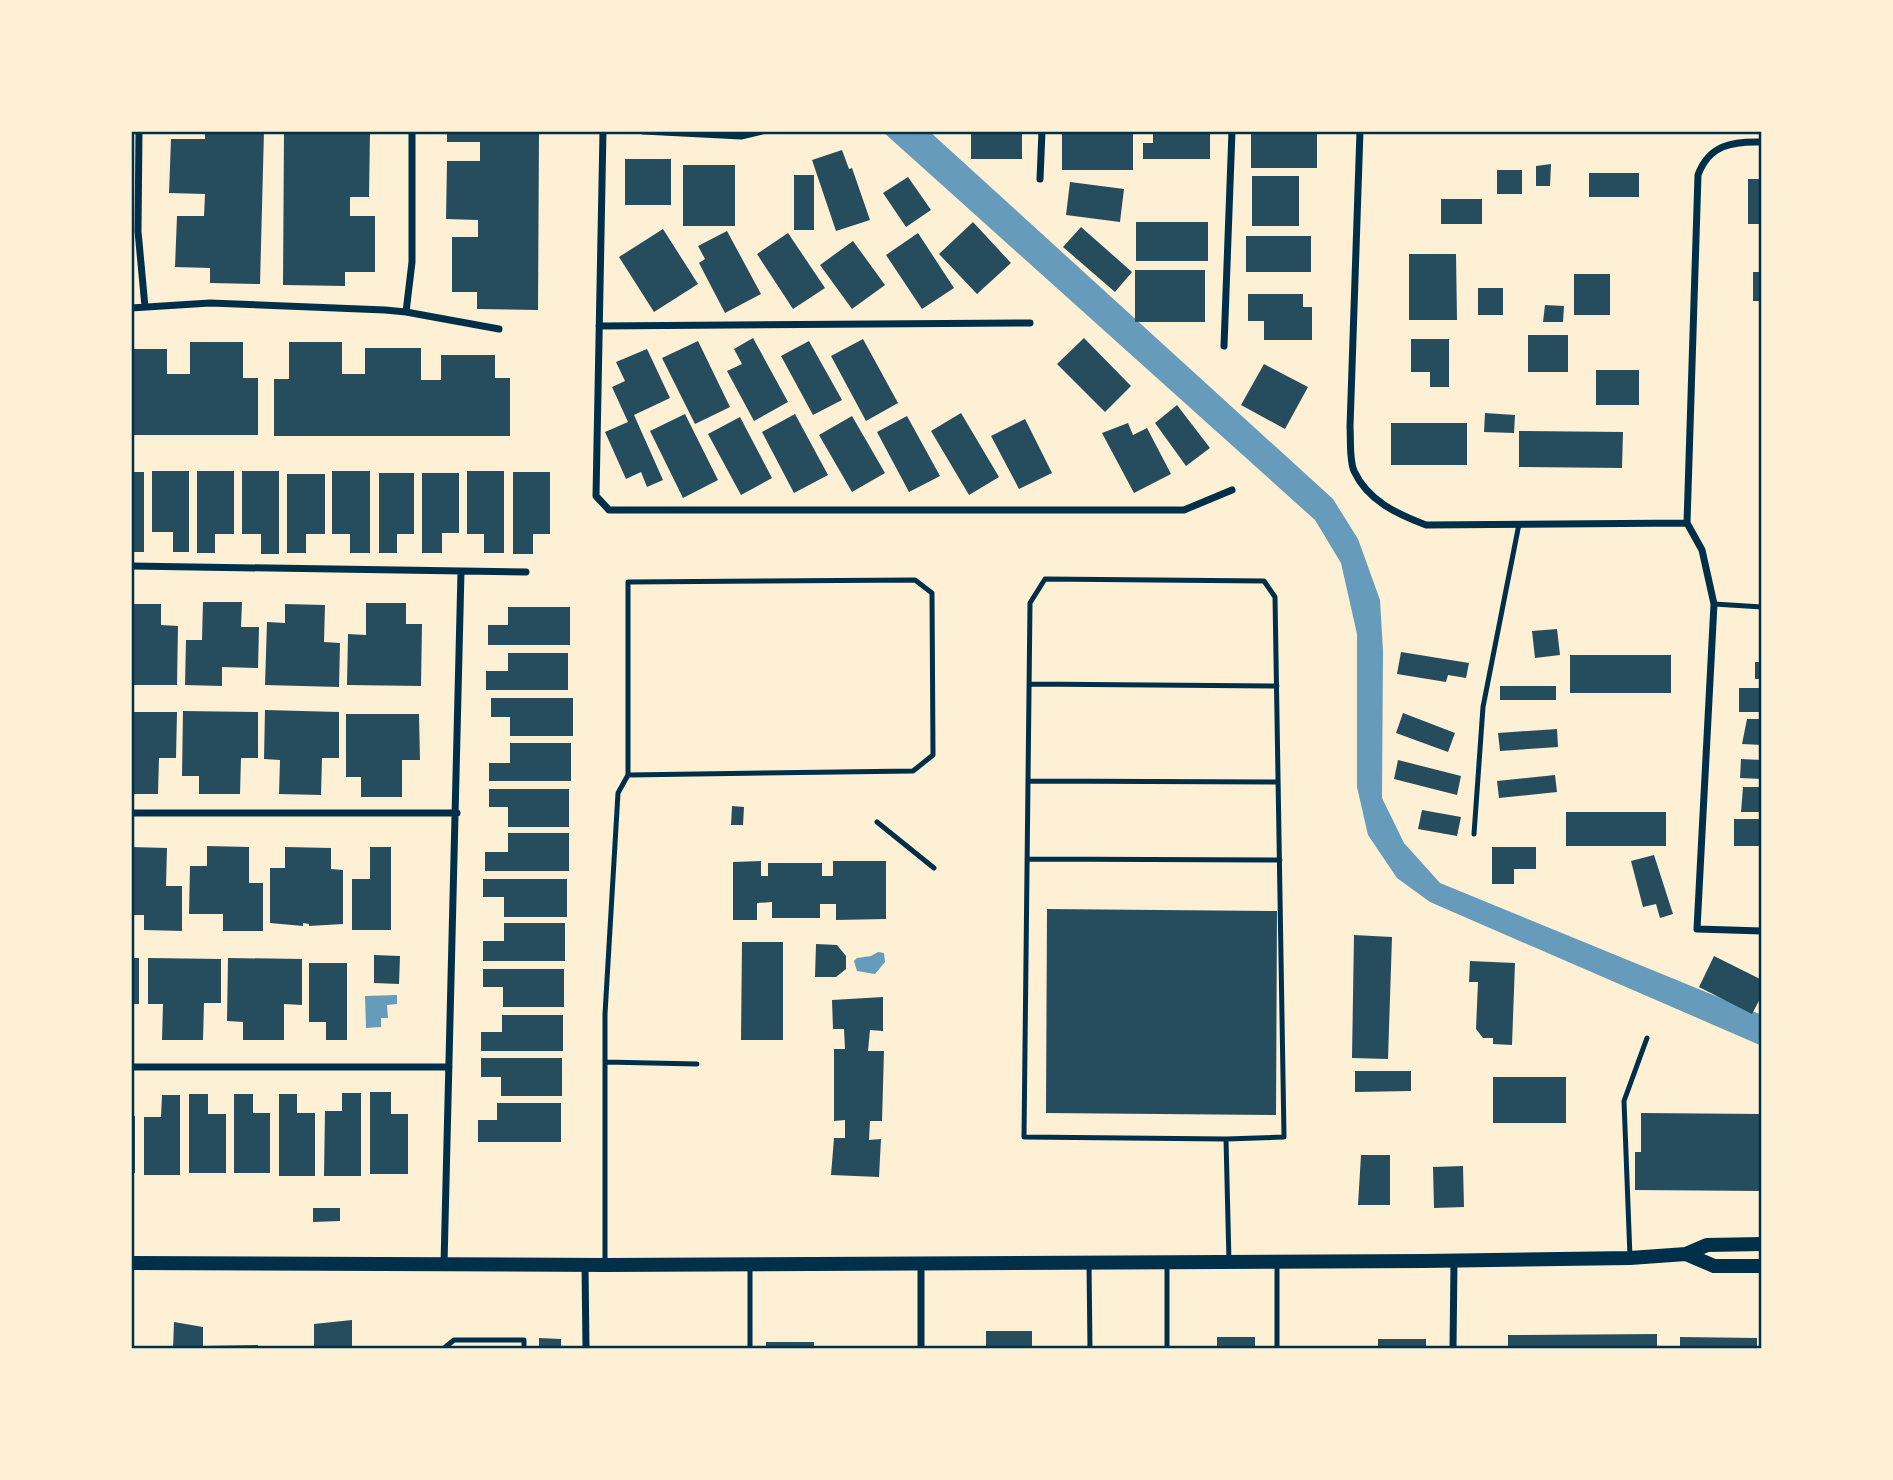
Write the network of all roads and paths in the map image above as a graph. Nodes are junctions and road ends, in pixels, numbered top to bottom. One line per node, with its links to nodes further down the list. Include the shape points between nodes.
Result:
1 (139, 131): 11 (street, via 138,231)
2 (412, 131): 13 (street, via 412,262)
3 (603, 131): 15 (street)
4 (643, 131): 5 (street, via 741,136)
5 (762, 131)
6 (1042, 131): 10 (street)
7 (1232, 131): 17 (street)
8 (1360, 131): 20 (street, via 1350,427 1353,469 1372,496 1397,514 1426,525)
9 (1762, 142): 19 (street, via 1723,146 1712,152 1703,162 1696,188)
10 (1040, 179)
11 (145, 307): 12 (street); 13 (street, via 209,303)
12 (131, 308)
13 (406, 312): 16 (street)
14 (1030, 323): 15 (street)
15 (599, 326): 18 (street, via 596,496 609,510 1184,510)
16 (499, 329)
17 (1224, 346)
18 (1232, 490)
19 (1687, 523): 20 (street); 24 (street, via 1702,550)
20 (1519, 524): 34 (lane, via 1483,707)
21 (131, 566): 22 (street)
22 (461, 572): 23 (street); 32 (street)
23 (526, 572)
24 (1714, 604): 25 (lane); 38 (street, via 1697,929)
25 (1762, 607)
26 (1029, 684): 27 (lane); 27 (lane, via 1030,603 1045,579 1264,581 1275,597); 29 (lane)
27 (1277, 686): 30 (lane)
28 (628, 775): 28 (lane, via 628,582 915,580 932,593 933,755 912,771); 40 (lane, via 618,793)
29 (1028, 781): 30 (lane); 35 (lane)
30 (1278, 782): 36 (lane)
31 (131, 813): 32 (street)
32 (457, 813): 43 (street)
33 (877, 822): 37 (lane)
34 (1474, 834)
35 (1027, 859): 36 (lane); 44 (lane, via 1024,1137)
36 (1280, 860): 44 (lane, via 1284,1137)
37 (934, 868)
38 (1762, 931)
39 (1647, 1038): 47 (lane, via 1623,1101)
40 (605, 1062): 41 (lane); 57 (lane)
41 (697, 1064)
42 (131, 1067): 43 (street)
43 (449, 1067): 55 (street)
44 (1226, 1139): 50 (lane)
45 (1762, 1244): 46 (main road, via 1707,1245)
46 (1686, 1255): 47 (main road); 59 (main road, via 1714,1266)
47 (1630, 1258): 48 (main road)
48 (1454, 1261): 51 (main road); 70 (street)
49 (1167, 1262): 50 (main road); 52 (main road); 68 (lane)
50 (1229, 1262): 51 (main road)
51 (1277, 1262): 69 (lane)
52 (1089, 1263): 54 (main road); 67 (lane)
53 (131, 1264): 55 (main road)
54 (921, 1264): 58 (main road); 66 (street)
55 (444, 1265): 56 (main road)
56 (585, 1265): 57 (main road); 64 (street)
57 (605, 1265): 58 (main road)
58 (750, 1265): 65 (lane)
59 (1762, 1266)
60 (457, 1340): 61 (lane); 62 (lane); 63 (lane, via 524,1340)
61 (443, 1349)
62 (457, 1349)
63 (524, 1349)
64 (586, 1349)
65 (751, 1349)
66 (921, 1349)
67 (1090, 1349)
68 (1167, 1349)
69 (1277, 1349)
70 (1453, 1349)

